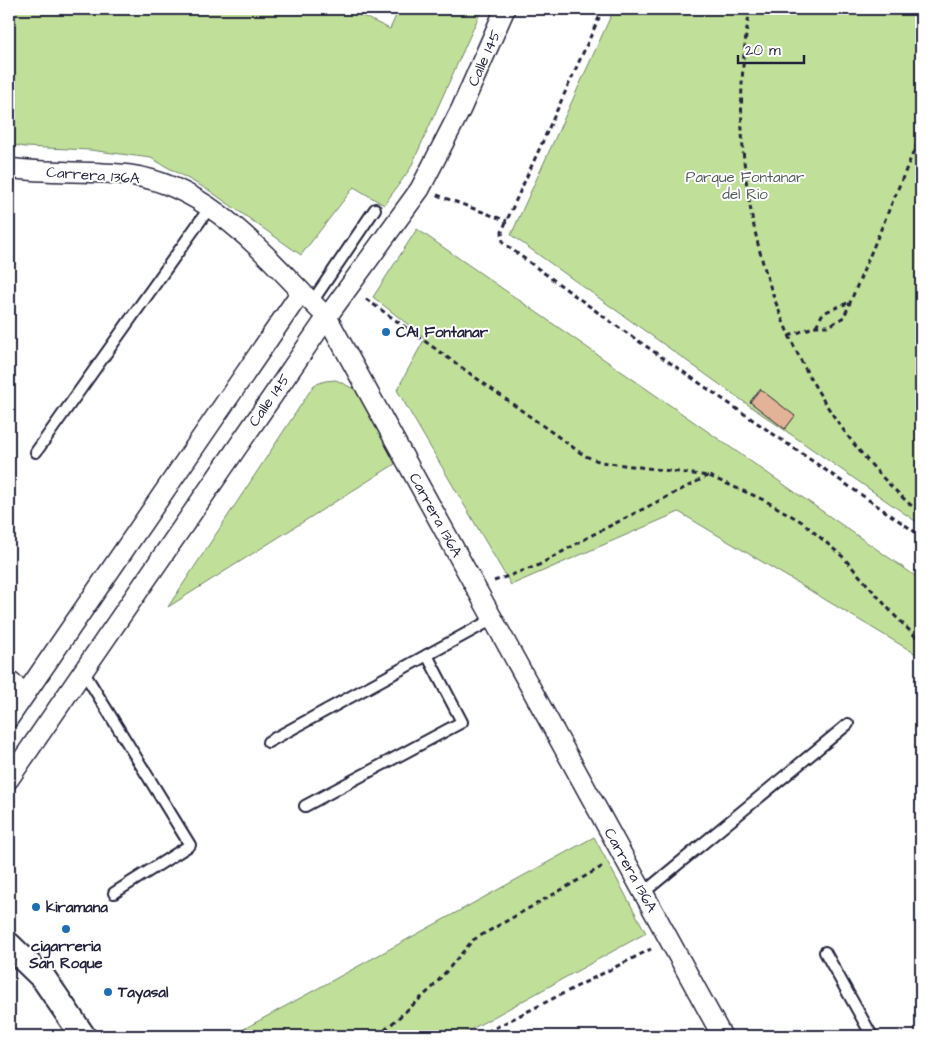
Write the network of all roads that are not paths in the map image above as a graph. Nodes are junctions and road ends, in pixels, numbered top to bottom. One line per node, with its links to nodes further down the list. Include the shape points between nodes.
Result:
1 (505, 9): 6 (street, Calle 145, via 461,109 420,189)
2 (9, 168): 3 (street, Carrera 136A, via 131,175 160,181 188,192)
3 (210, 207): 5 (street, Carrera 136A, via 232,224); 7 (lane)
4 (375, 209): 5 (lane)
5 (306, 297): 6 (street, Carrera 136A); 12 (street)
6 (327, 317): 8 (street, Carrera 136A); 10 (street, Calle 145)
7 (36, 452)
8 (493, 618): 9 (lane); 19 (street, Carrera 136A)
9 (427, 655): 15 (lane); 17 (lane, via 462,722)
10 (83, 671): 16 (street, Calle 145); 18 (lane, via 190,845)
11 (9, 681): 12 (street)
12 (26, 693): 13 (street)
13 (9, 718)
14 (848, 724): 19 (lane)
15 (268, 742)
16 (9, 779)
17 (305, 806)
18 (114, 893)
19 (643, 893): 23 (street, Carrera 136A)
20 (9, 945): 22 (street, via 44,979)
21 (825, 952): 24 (lane)
22 (83, 1036)
23 (722, 1036)
24 (872, 1036)

